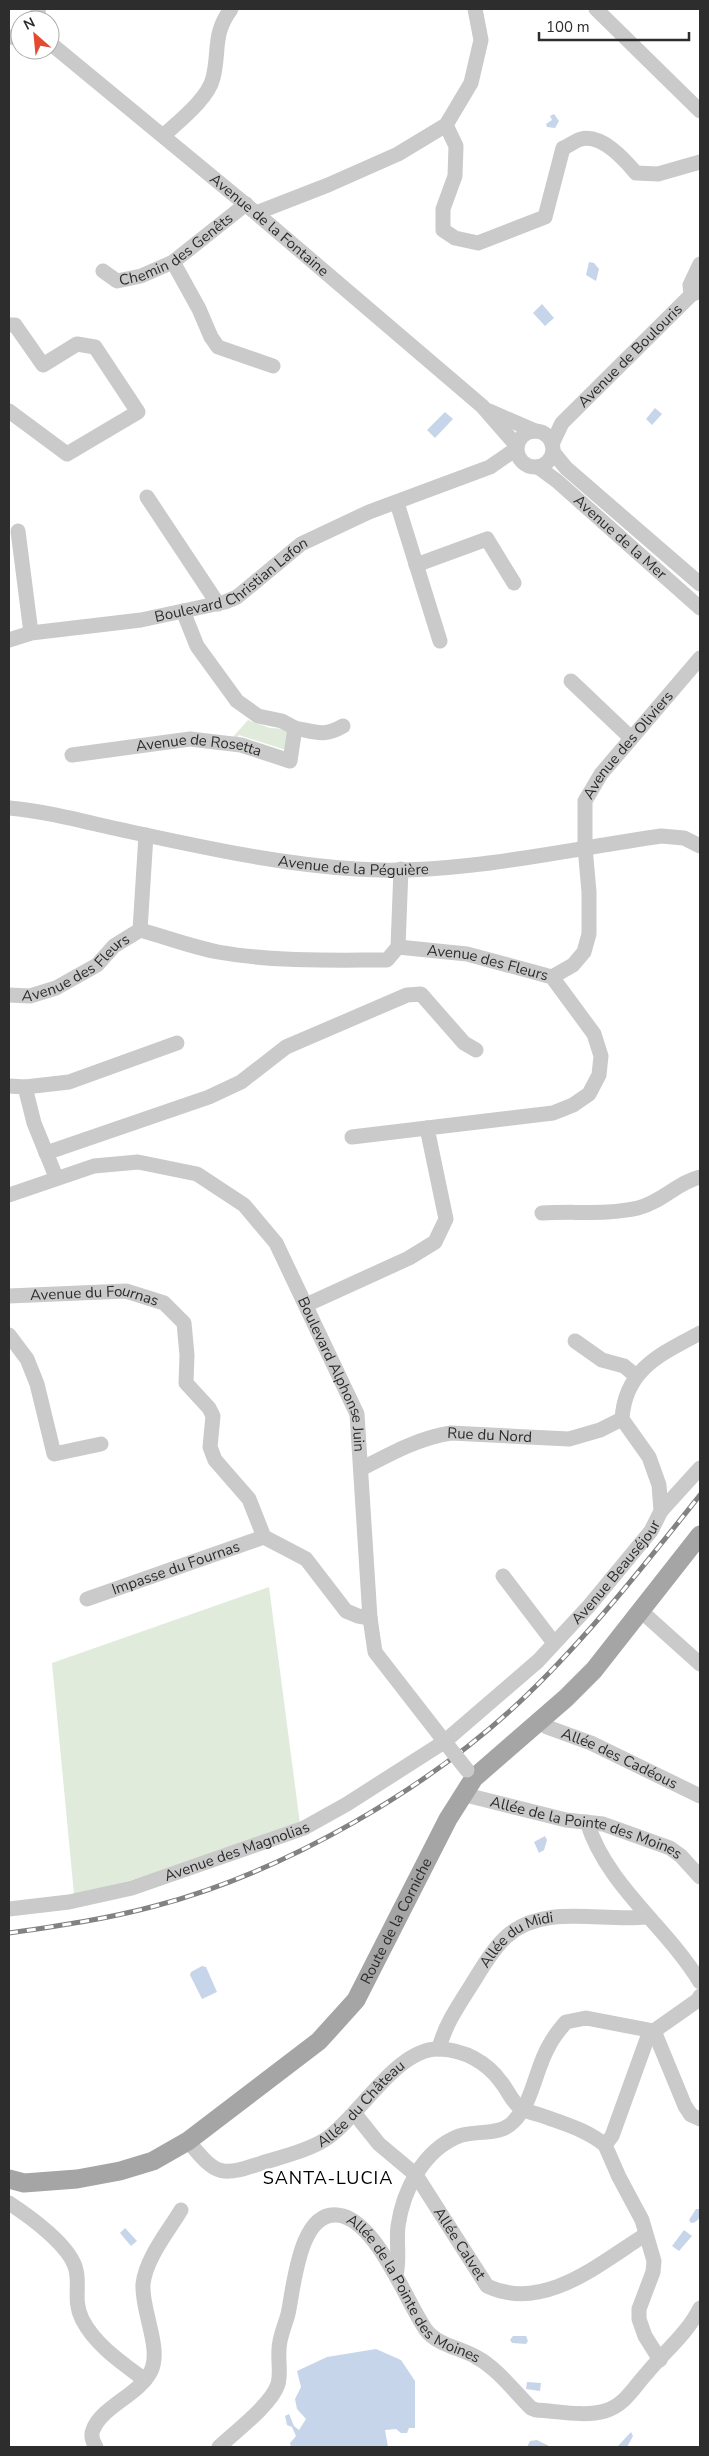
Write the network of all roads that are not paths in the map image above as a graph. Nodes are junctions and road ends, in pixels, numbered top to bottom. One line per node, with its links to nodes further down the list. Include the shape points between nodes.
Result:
1 (231, 9): 7 (street, via 220,23 213,80 199,102)
2 (475, 9): 6 (street, via 481,40 471,83)
3 (596, 9): 5 (street)
4 (60, 52): 7 (street, Avenue de la Fontaine)
5 (700, 111)
6 (446, 125): 8 (street, via 456,146 456,176 443,208 443,230 455,238 478,243 545,217 563,148 582,139 598,141 620,155 636,173 658,174); 9 (street, Chemin des Genêts, via 398,154 328,186)
7 (164, 136): 9 (street, Avenue de la Fontaine)
8 (700, 162)
9 (251, 208): 10 (street, Chemin des Genêts); 16 (street, Avenue de la Fontaine)
10 (174, 262): 12 (street, Chemin des Genêts, via 141,276 117,281); 15 (street, via 218,347)
11 (700, 264): 13 (street, via 690,285)
12 (103, 271)
13 (696, 293): 18 (street, Avenue de Boulouris)
14 (9, 325): 17 (street, via 15,325 43,365 77,344 95,347 138,412 67,454)
15 (273, 366)
16 (485, 409): 19 (street, Avenue de la Fontaine); 21 (street, Avenue de la Fontaine)
17 (9, 411)
18 (562, 423): 19 (street, Avenue de Boulouris); 20 (street, Avenue de Boulouris)
19 (538, 432): 20 (street); 21 (street, via 523,435)
20 (553, 448): 22 (street, via 548,462); 29 (street, Avenue de la Mer, via 566,468)
21 (518, 453): 22 (street, via 532,468); 24 (street, Boulevard Christian Lafon)
22 (538, 467): 31 (street, Avenue de la Mer)
23 (147, 497): 30 (street)
24 (397, 503): 26 (street, Boulevard Christian Lafon, via 360,515); 27 (street)
25 (18, 532): 33 (street)
26 (320, 534): 30 (street, Boulevard Christian Lafon, via 301,544 237,597); 32 (street, Boulevard Christian Lafon, via 234,609)
27 (416, 565): 28 (street, via 487,539); 35 (street)
28 (514, 583)
29 (700, 584)
30 (218, 604): 32 (street, Boulevard Christian Lafon)
31 (700, 608)
32 (183, 615): 33 (street, Boulevard Christian Lafon); 39 (street, via 197,646 237,701 258,716 282,721)
33 (31, 633): 34 (street, Boulevard Christian Lafon)
34 (9, 640)
35 (440, 641)
36 (700, 658): 40 (street, Avenue des Oliviers)
37 (571, 681): 40 (street)
38 (343, 726): 39 (street, via 324,734)
39 (295, 728): 41 (street, Avenue de Rosetta, via 290,761 241,745 190,739)
40 (631, 738): 45 (street, Avenue des Oliviers, via 601,774 585,800)
41 (72, 755)
42 (9, 808): 43 (street, Avenue de la Péguière, via 40,811)
43 (146, 835): 46 (street, Avenue de la Péguière, via 280,860 356,869); 47 (street)
44 (700, 846): 45 (street, Avenue de la Péguière, via 684,838 660,836)
45 (584, 847): 46 (street, Avenue de la Péguière, via 479,864); 49 (street, Avenue des Oliviers, via 590,892 589,934 584,952 573,965)
46 (401, 870): 48 (street)
47 (140, 930): 48 (street, Avenue des Fleurs, via 215,952 298,961 387,960); 50 (street, Avenue des Fleurs, via 114,946 97,965 56,988 30,996)
48 (398, 948): 49 (street, Avenue des Fleurs, via 467,954)
49 (552, 977): 55 (street, Avenue des Fleurs, via 594,1034 601,1056 599,1075 589,1094 553,1113)
50 (9, 995)
51 (177, 1043): 54 (street, via 69,1082)
52 (476, 1050): 57 (street, via 464,1044 421,994 407,996 286,1047 241,1082 210,1097)
53 (9, 1086): 54 (street)
54 (24, 1087): 57 (street)
55 (427, 1128): 56 (street, Avenue des Fleurs); 63 (street, via 446,1219 435,1242 409,1258)
56 (352, 1137)
57 (46, 1153): 58 (street)
58 (56, 1177): 60 (street, Boulevard Alphonse Juin); 63 (street, Boulevard Alphonse Juin, via 94,1166 138,1162 197,1174 244,1205 276,1243)
59 (700, 1177): 61 (street, via 689,1179 662,1198 639,1208)
60 (9, 1195)
61 (542, 1212)
62 (9, 1296): 74 (street, Avenue du Fournas, via 126,1291 164,1303 184,1323 186,1382 213,1416 210,1447 215,1460 248,1499)
63 (306, 1305): 71 (street, Boulevard Alphonse Juin, via 356,1414)
64 (700, 1333): 67 (street, via 664,1352)
65 (9, 1335): 69 (street, via 27,1359 37,1384 54,1454)
66 (575, 1341): 67 (street, via 602,1360 624,1366)
67 (636, 1376): 68 (street, via 629,1386)
68 (622, 1419): 71 (street, Rue du Nord, via 600,1430 569,1439 440,1434); 72 (street, Avenue Beauséjour, via 649,1456 659,1485)
69 (100, 1444)
70 (700, 1468): 72 (street)
71 (361, 1469): 78 (street, Boulevard Alphonse Juin)
72 (661, 1511): 79 (street, Avenue Beauséjour, via 651,1531)
73 (700, 1535): 77 (main road, Route de la Corniche)
74 (264, 1537): 76 (street, Impasse du Fournas); 78 (street, via 306,1559 346,1611)
75 (503, 1576): 79 (street)
76 (87, 1599)
77 (641, 1611): 80 (street); 81 (main road, Route de la Corniche, via 594,1670)
78 (370, 1618): 82 (street, Boulevard Alphonse Juin, via 375,1652)
79 (554, 1644): 82 (street, Avenue Beauséjour)
80 (700, 1664)
81 (539, 1721): 83 (main road, Route de la Corniche); 85 (street, Allée des Cadéous)
82 (446, 1744): 83 (street, Boulevard Alphonse Juin, bridge); 88 (street, Avenue des Magnolias, via 304,1828 132,1888 69,1902)
83 (470, 1774): 84 (main road, Route de la Corniche)
84 (462, 1794): 86 (street, Allée de la Pointe des Moines, via 566,1820); 97 (main road, Route de la Corniche, via 356,2000 344,2016 319,2041)
85 (700, 1796)
86 (587, 1822): 87 (street, Allée de la Pointe des Moines, via 603,1824 670,1848); 89 (street, via 605,1861)
87 (700, 1877)
88 (9, 1910)
89 (646, 1916): 90 (street, via 666,1936); 93 (street, Allée du Midi, via 629,1919 556,1917 515,1929 485,1963 458,2008)
90 (700, 1982)
91 (700, 1996): 92 (street)
92 (654, 2031): 94 (street, via 586,2018 566,2022 549,2045 535,2086); 96 (street, via 685,2106 691,2115); 98 (street, via 647,2039 612,2136)
93 (439, 2049): 94 (street, via 471,2056 490,2068); 95 (street, Allée du Château, via 429,2050 404,2063 378,2086)
94 (522, 2109): 98 (street, via 572,2126); 99 (street, via 506,2128 461,2136 447,2142 431,2154)
95 (355, 2114): 97 (street, Allée du Château, via 325,2139 232,2173 219,2171); 99 (street, Allée Calvet, via 379,2144)
96 (700, 2119)
97 (188, 2141): 100 (main road, Route de la Corniche, via 152,2162 120,2172 53,2182)
98 (605, 2144): 103 (street, via 619,2178 635,2204)
99 (416, 2175): 103 (street, Allée Calvet, via 487,2286 500,2292 522,2294 559,2286 583,2276); 104 (street, via 405,2196 398,2228 399,2264)
100 (9, 2179)
101 (9, 2203): 107 (street, via 36,2222 66,2251 77,2270 76,2296 81,2318 94,2339)
102 (181, 2210): 107 (street, via 153,2258 143,2284 155,2358)
103 (645, 2234): 106 (street, via 654,2261 639,2309 639,2319)
104 (396, 2275): 106 (street, Allée de la Pointe des Moines, via 428,2332 436,2339 476,2356 536,2410 598,2413 608,2410 629,2395); 109 (street, Allée de la Pointe des Moines, via 369,2237 343,2216 332,2216 314,2224 296,2269 278,2350 278,2385 270,2399)
105 (700, 2308): 106 (street, Allée de la Pointe des Moines)
106 (660, 2360)
107 (145, 2380): 108 (street, via 97,2422 92,2430)
108 (96, 2447)
109 (219, 2447)

